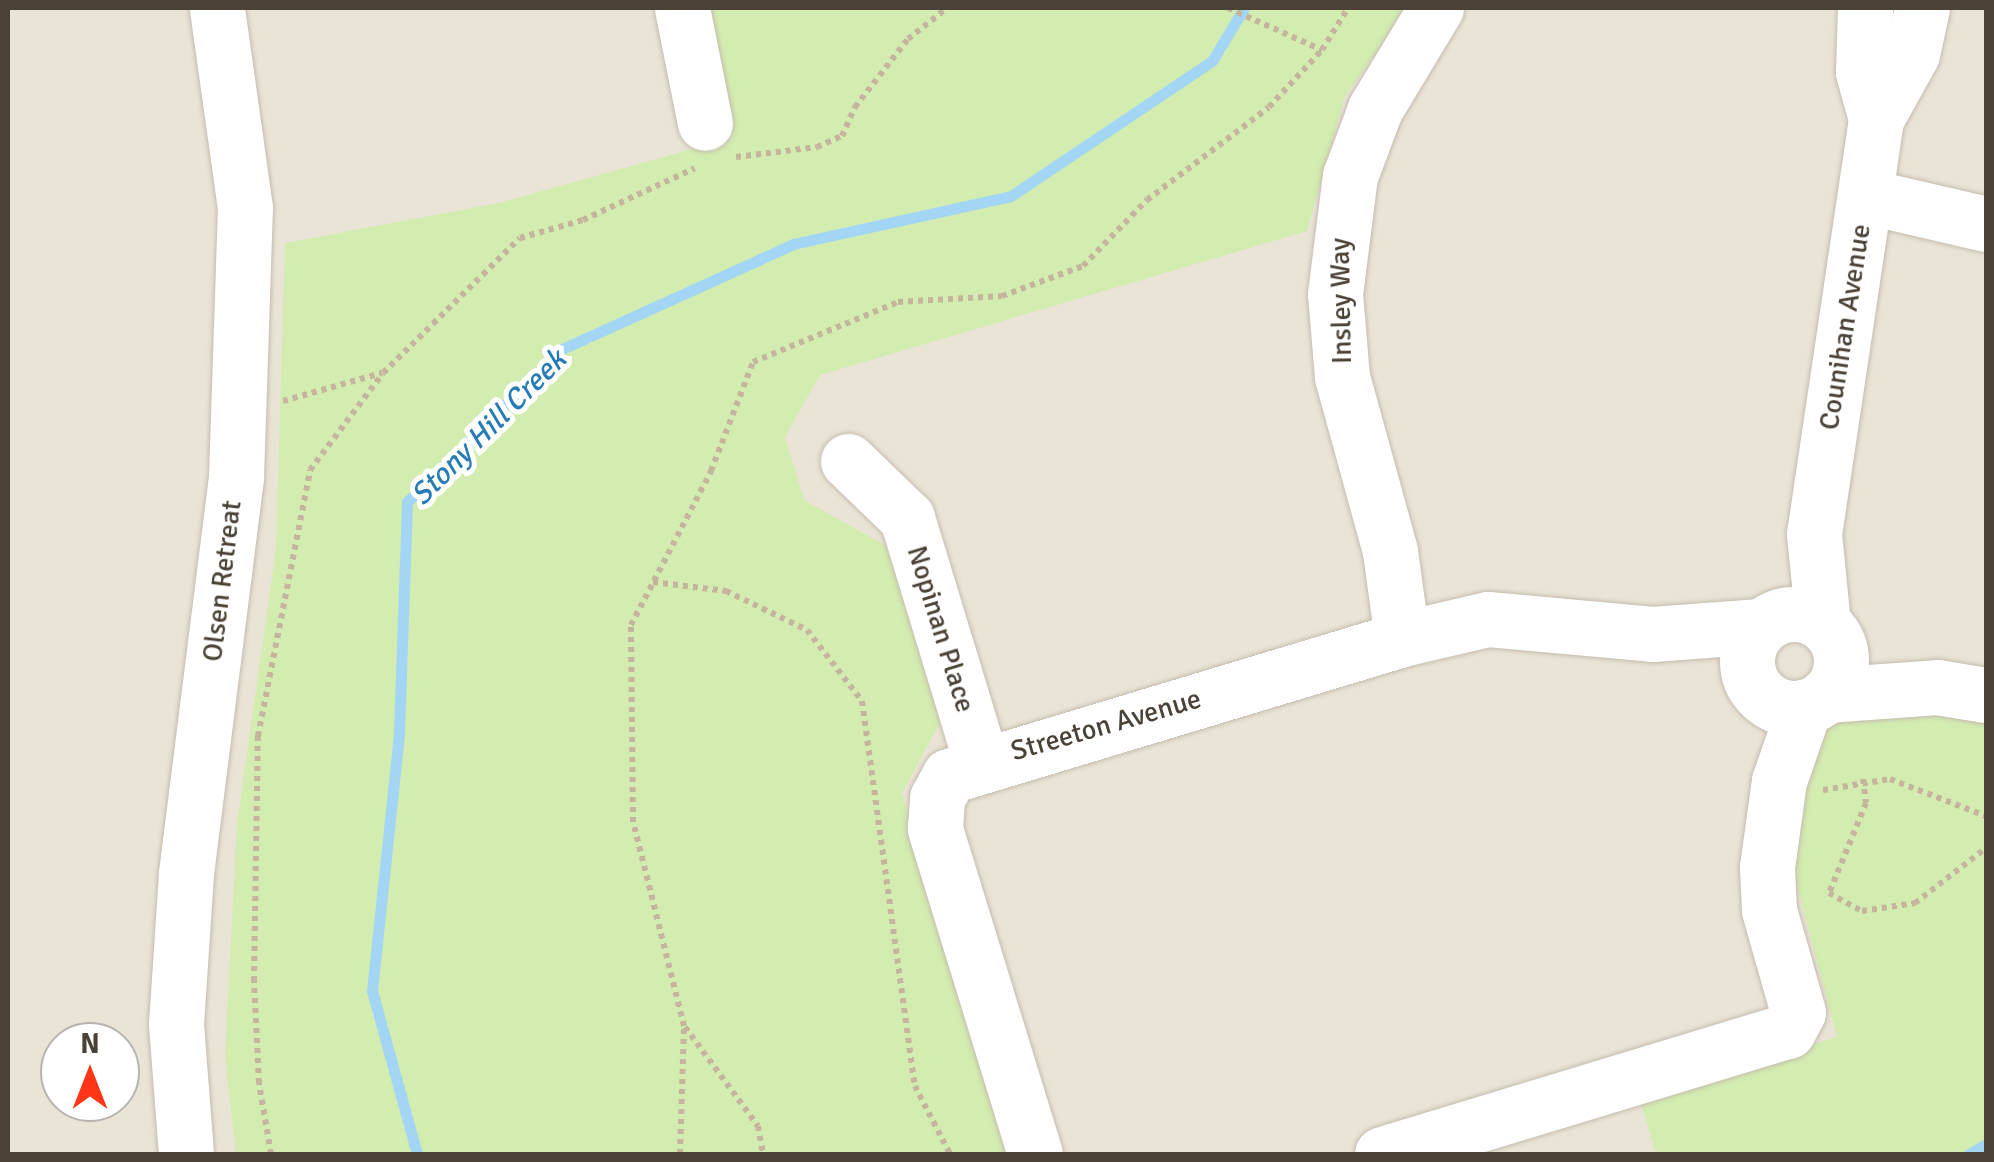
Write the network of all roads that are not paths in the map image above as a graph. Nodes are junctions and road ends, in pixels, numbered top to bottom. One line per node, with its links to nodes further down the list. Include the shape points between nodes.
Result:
1 (217, 8): 13 (street, Olsen Retreat, via 245,208 239,406 186,873 176,1024)
2 (682, 8): 7 (street)
3 (1436, 8): 9 (street, Insley Way, via 1375,109 1339,228 1335,294 1342,377)
4 (1865, 8): 6 (street, Counihan Avenue, via 1863,72)
5 (1922, 8): 6 (street, Counihan Avenue, via 1912,54)
6 (1876, 120): 10 (street, Counihan Avenue)
7 (708, 150)
8 (848, 462): 12 (street, Nopinan Place, via 907,518)
9 (1414, 636): 10 (street, Streeton Avenue, via 1488,619 1652,634); 12 (street, Streeton Avenue)
10 (1792, 661): 11 (street); 15 (street, via 1769,910 1798,1012 1788,1031)
11 (1962, 691)
12 (981, 762): 14 (street, Streeton Avenue, via 949,776 936,798 934,828)
13 (186, 1154)
14 (1035, 1154)
15 (1382, 1154)

